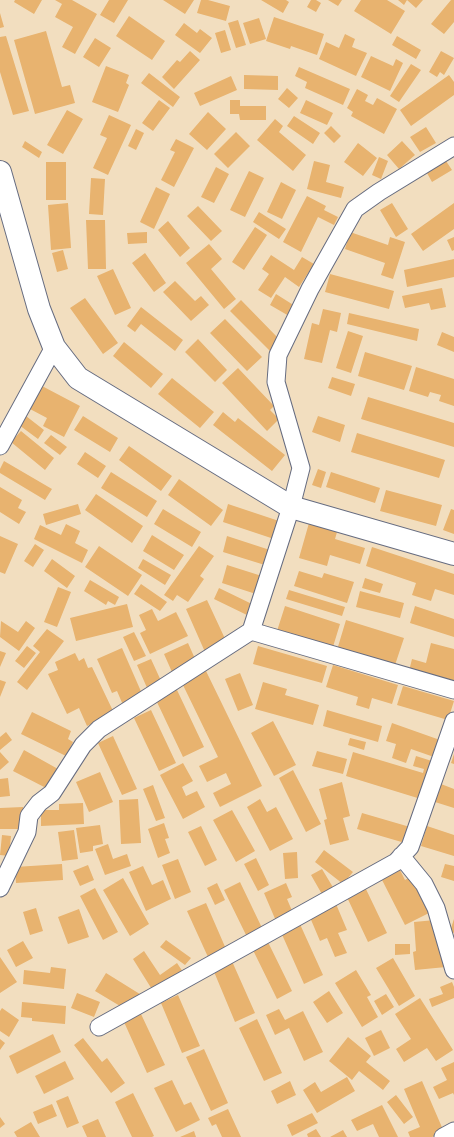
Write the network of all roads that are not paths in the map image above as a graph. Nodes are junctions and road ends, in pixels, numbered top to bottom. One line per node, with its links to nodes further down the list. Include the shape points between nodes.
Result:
1 (454, 146): 5 (street, via 354,209 310,289 278,355 276,382 301,468)
2 (0, 172): 3 (street, via 39,310)
3 (54, 347): 4 (street); 5 (street, via 78,378)
4 (0, 446)
5 (291, 507): 6 (street); 7 (street)
6 (454, 554)
7 (251, 631): 8 (street); 11 (street, via 99,729 83,745 52,793 39,803 29,816 28,832)
8 (454, 690)
9 (454, 721): 10 (street, via 410,847)
10 (401, 856): 12 (street, via 424,884 436,908); 13 (street, via 389,866)
11 (0, 888)
12 (454, 970)
13 (99, 1027)
14 (454, 1131): 15 (street)
15 (443, 1137)

